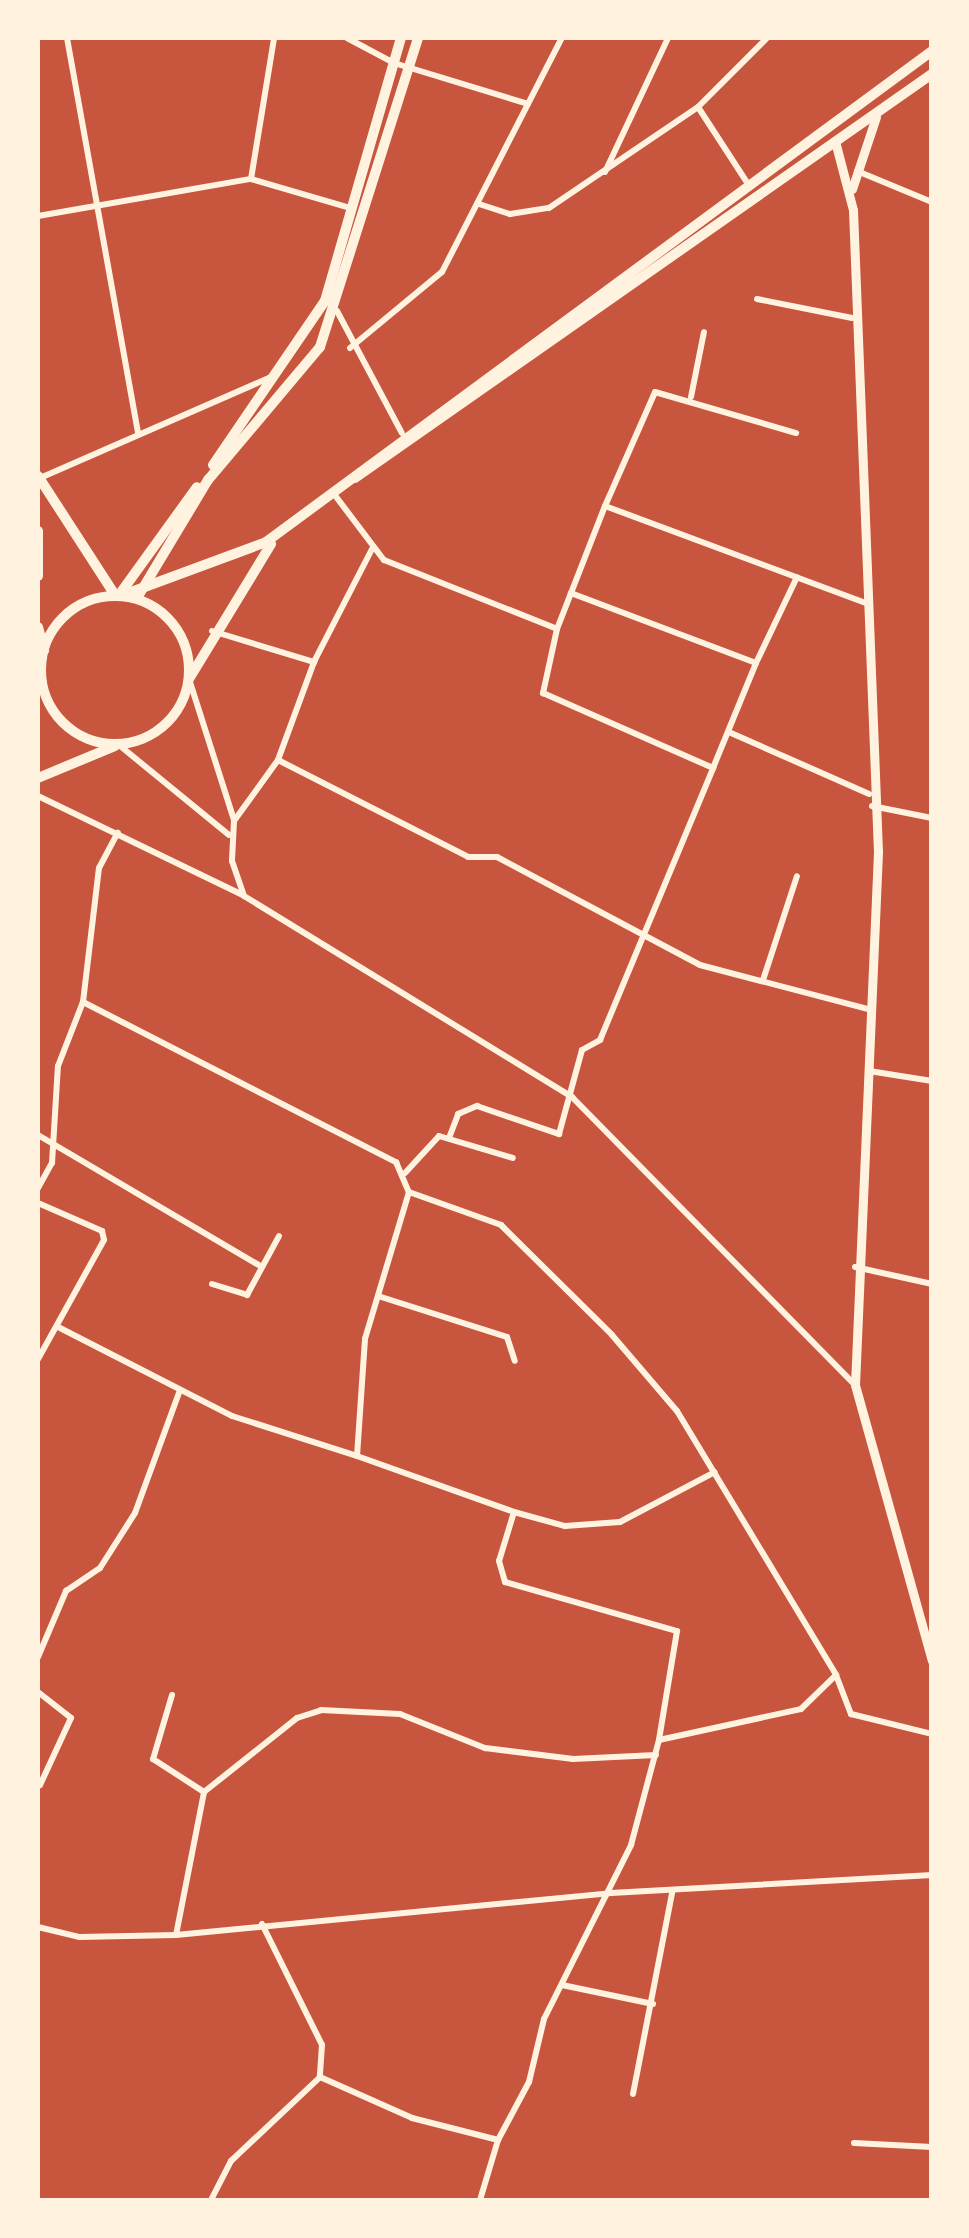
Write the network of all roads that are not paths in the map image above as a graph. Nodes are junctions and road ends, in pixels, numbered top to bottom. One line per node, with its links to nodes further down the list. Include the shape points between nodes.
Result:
1 (67, 38): 24 (street)
2 (274, 38): 20 (street)
3 (347, 38): 10 (street)
4 (401, 38): 10 (main road)
5 (418, 38): 11 (main road)
6 (562, 38): 13 (street)
7 (668, 38): 19 (street)
8 (767, 38): 14 (street)
9 (932, 51): 16 (main road)
10 (394, 63): 11 (street); 26 (main road)
11 (408, 66): 13 (street); 29 (main road)
12 (932, 74): 15 (main road)
13 (528, 104): 25 (street)
14 (698, 108): 19 (street); 21 (street)
15 (876, 116): 17 (main road); 18 (street)
16 (826, 128): 17 (main road); 21 (main road)
17 (836, 145): 22 (street); 39 (main road)
18 (856, 171): 22 (street); 23 (street)
19 (605, 174): 25 (street, via 541,211)
20 (251, 179): 24 (street); 26 (street)
21 (748, 184): 37 (main road)
22 (851, 197): 30 (street)
23 (932, 202)
24 (95, 204): 27 (street); 36 (street)
25 (479, 204): 32 (street, via 442,272)
26 (350, 208): 33 (main road, via 325,301)
27 (38, 216)
28 (756, 299): 30 (street)
29 (337, 310): 32 (street); 46 (main road, via 290,392 208,480)
30 (852, 318): 50 (street)
31 (704, 332): 34 (street)
32 (350, 348): 37 (street)
33 (282, 373): 36 (street); 48 (main road)
34 (691, 397): 35 (street); 40 (street, via 653,394)
35 (796, 432)
36 (138, 433): 38 (street)
37 (402, 433): 46 (main road, via 256,548)
38 (38, 477): 48 (main road)
39 (334, 493): 43 (street); 52 (main road, via 267,547)
40 (605, 506): 45 (street); 47 (street)
41 (38, 530): 42 (main road)
42 (38, 545): 44 (main road)
43 (372, 550): 51 (street); 54 (street)
44 (38, 576)
45 (797, 577): 50 (street); 55 (street)
46 (150, 580): 48 (main road); 49 (main road)
47 (571, 593): 51 (street); 55 (street)
48 (119, 595): 49 (main road); 53 (main road, via 85,602)
49 (137, 598): 56 (main road, via 183,638)
50 (869, 604): 62 (street)
51 (557, 629): 60 (street, via 543,694)
52 (212, 631): 54 (street); 56 (main road)
53 (42, 633): 58 (main road, via 42,681 60,720)
54 (314, 662): 59 (street)
55 (756, 663): 57 (street)
56 (190, 680): 58 (main road, via 158,732); 66 (street)
57 (731, 733): 60 (street); 62 (street)
58 (120, 744): 61 (main road); 68 (street)
59 (278, 760): 66 (street); 71 (street, via 439,843 497,857)
60 (713, 768): 71 (street)
61 (38, 778)
62 (869, 794): 64 (street)
63 (38, 796): 67 (street)
64 (872, 806): 65 (street); 74 (street, via 878,852)
65 (932, 818)
66 (234, 822): 68 (street)
67 (118, 833): 70 (street); 73 (street, via 99,868)
68 (231, 838): 70 (street)
69 (797, 876): 72 (street)
70 (244, 896): 77 (street)
71 (647, 932): 72 (street, via 700,965); 77 (street, via 600,1040 582,1050)
72 (763, 980): 74 (street)
73 (83, 1002): 80 (street, via 58,1066); 82 (street, via 382,1149)
74 (868, 1009): 75 (street)
75 (864, 1071): 76 (street); 88 (street)
76 (932, 1081)
77 (572, 1096): 79 (street, via 558,1136 477,1106 458,1114); 95 (street)
78 (38, 1135): 80 (street)
79 (449, 1138): 81 (street); 82 (street, via 429,1141)
80 (52, 1140): 83 (street); 87 (street)
81 (514, 1158)
82 (404, 1173): 84 (street)
83 (38, 1188)
84 (409, 1192): 91 (street); 98 (street, via 485,1216 541,1259 677,1411)
85 (38, 1203): 92 (street, via 102,1231)
86 (280, 1236): 87 (street)
87 (260, 1265): 89 (street, via 247,1295)
88 (856, 1268): 90 (street); 95 (street)
89 (212, 1284)
90 (932, 1284)
91 (378, 1296): 94 (street, via 507,1337); 97 (street)
92 (60, 1328): 93 (street); 96 (street)
93 (38, 1359)
94 (515, 1361)
95 (855, 1385): 101 (street)
96 (179, 1392): 97 (street); 100 (street, via 136,1513 100,1568 66,1590)
97 (358, 1456): 99 (street)
98 (715, 1472): 99 (street, via 606,1525); 102 (street)
99 (514, 1512): 106 (street, via 499,1560 505,1582 677,1630)
100 (38, 1657)
101 (932, 1660)
102 (836, 1675): 105 (street, via 851,1714); 106 (street, via 801,1708)
103 (38, 1692): 108 (street, via 66,1709 71,1725)
104 (172, 1695): 109 (street, via 152,1756)
105 (932, 1734)
106 (660, 1740): 107 (street)
107 (656, 1755): 109 (street, via 507,1752 400,1714 320,1710); 111 (street)
108 (40, 1785)
109 (204, 1792): 115 (street)
110 (932, 1874): 112 (street)
111 (611, 1893): 112 (street); 113 (street); 116 (street)
112 (672, 1893): 117 (street)
113 (262, 1924): 115 (street); 118 (street, via 322,2045)
114 (38, 1928): 115 (street, via 79,1937)
115 (176, 1935)
116 (562, 1985): 117 (street); 120 (street)
117 (653, 2004): 119 (street)
118 (320, 2077): 120 (street, via 412,2118); 123 (street, via 230,2161)
119 (633, 2094)
120 (498, 2140): 124 (street)
121 (854, 2143): 122 (street)
122 (932, 2148)
123 (211, 2200)
124 (480, 2200)

